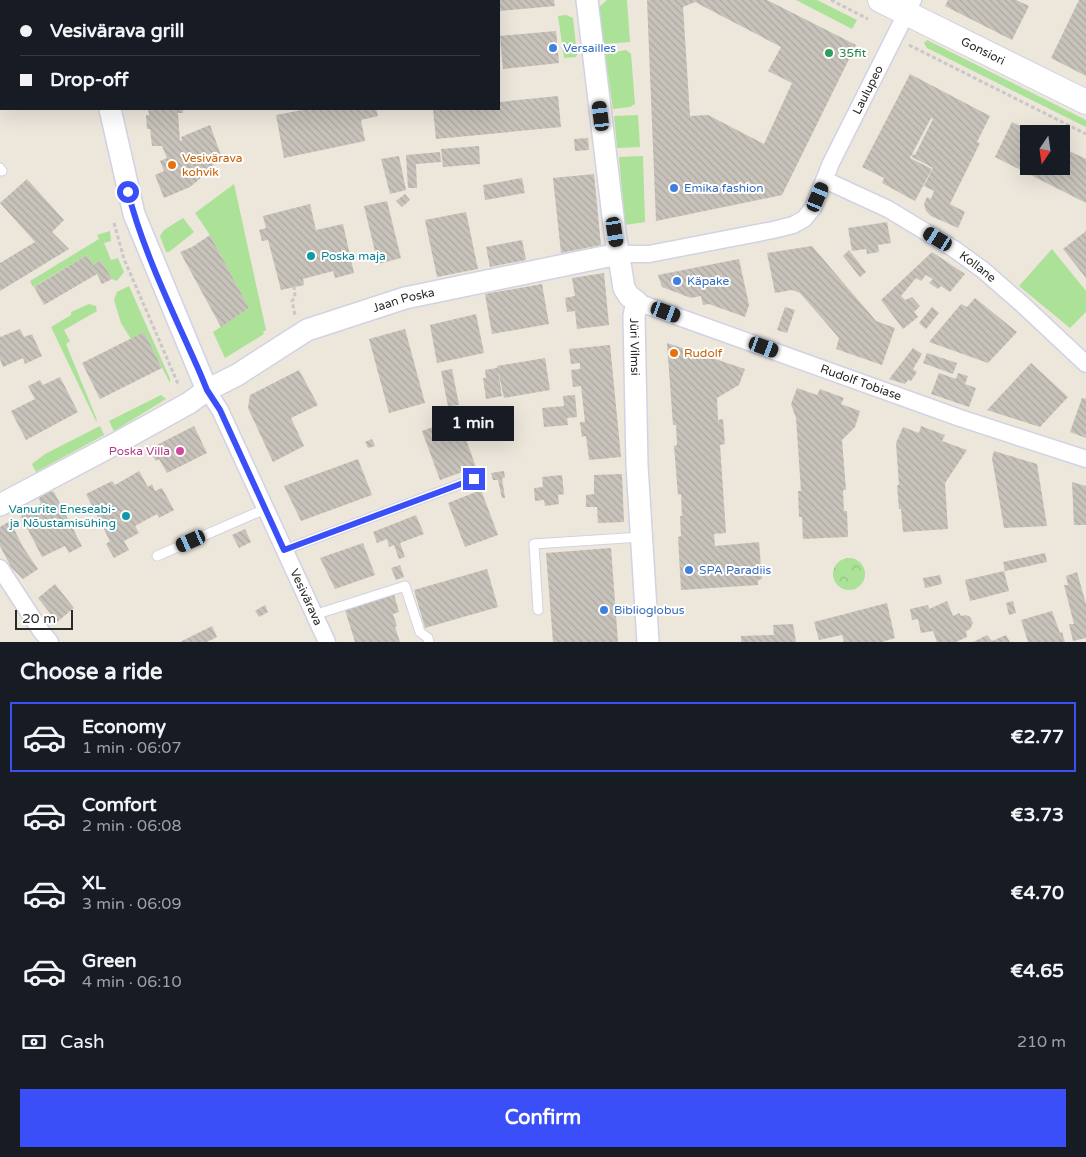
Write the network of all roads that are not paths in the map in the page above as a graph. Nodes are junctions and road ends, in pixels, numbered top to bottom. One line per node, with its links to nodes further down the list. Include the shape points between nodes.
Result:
1 (587, 0): 7 (street, Jüri Vilmsi)
2 (910, 7): 3 (main road, Gonsiori); 4 (main road, Gonsiori); 6 (street, Laulupeo)
3 (876, 11)
4 (1086, 102)
5 (110, 110): 10 (street, Vesivärava, via 134,214)
6 (824, 180): 7 (street, Jaan Poska, via 813,208 804,219 793,225 649,254); 9 (street, Kollane, via 888,209 954,249 983,270)
7 (618, 254): 8 (street, Jüri Vilmsi, via 624,288); 10 (street, Jaan Poska, via 405,298 307,330 237,375)
8 (637, 302): 11 (street, Rudolf Tobiase, via 960,418); 15 (street, Jüri Vilmsi, via 634,316 637,465)
9 (1086, 364)
10 (207, 390): 13 (street, Jaan Poska, via 189,403); 14 (street, Vesivärava, via 220,410)
11 (1086, 459)
12 (474, 479): 16 (lane)
13 (0, 505)
14 (265, 509): 16 (street, Vesivärava); 17 (lane)
15 (642, 537): 19 (lane, via 534,544); 24 (street, Jüri Vilmsi)
16 (284, 550): 20 (street, Vesivärava)
17 (158, 556)
18 (0, 568): 21 (street)
19 (538, 610)
20 (314, 615): 22 (street, Vesivärava); 23 (lane, via 405,586 420,632)
21 (50, 642)
22 (327, 642)
23 (429, 642)
24 (648, 642)

